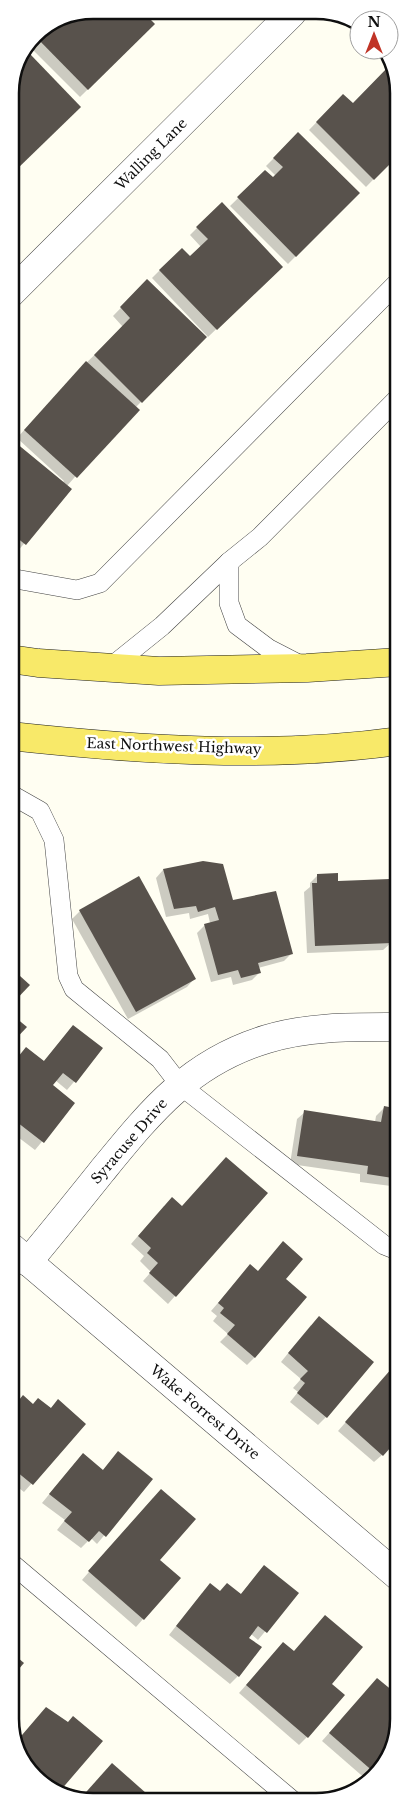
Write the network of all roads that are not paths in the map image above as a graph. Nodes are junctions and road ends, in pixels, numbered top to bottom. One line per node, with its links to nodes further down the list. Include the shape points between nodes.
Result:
1 (286, 19): 2 (street, Walling Lane)
2 (19, 285)
3 (390, 290): 6 (lane, via 100,583 77,590)
4 (390, 406): 5 (lane, via 260,537)
5 (229, 562): 9 (lane, via 162,626); 10 (lane, via 229,603 237,625 269,649)
6 (19, 580)
7 (19, 660): 9 (main road)
8 (390, 663): 10 (main road)
9 (111, 667): 10 (main road, via 159,671)
10 (307, 668)
11 (19, 737): 12 (main road, East Northwest Highway, via 217,751 315,748)
12 (390, 740)
13 (19, 799): 15 (lane, via 40,811 54,840 68,976 74,989 160,1060)
14 (390, 1027): 15 (street, Syracuse Drive, via 317,1029 268,1038 225,1055)
15 (180, 1085): 16 (lane); 17 (street, Syracuse Drive)
16 (390, 1247)
17 (19, 1254): 19 (street, Wake Forrest Drive)
18 (19, 1570): 20 (lane)
19 (390, 1570)
20 (284, 1793)

